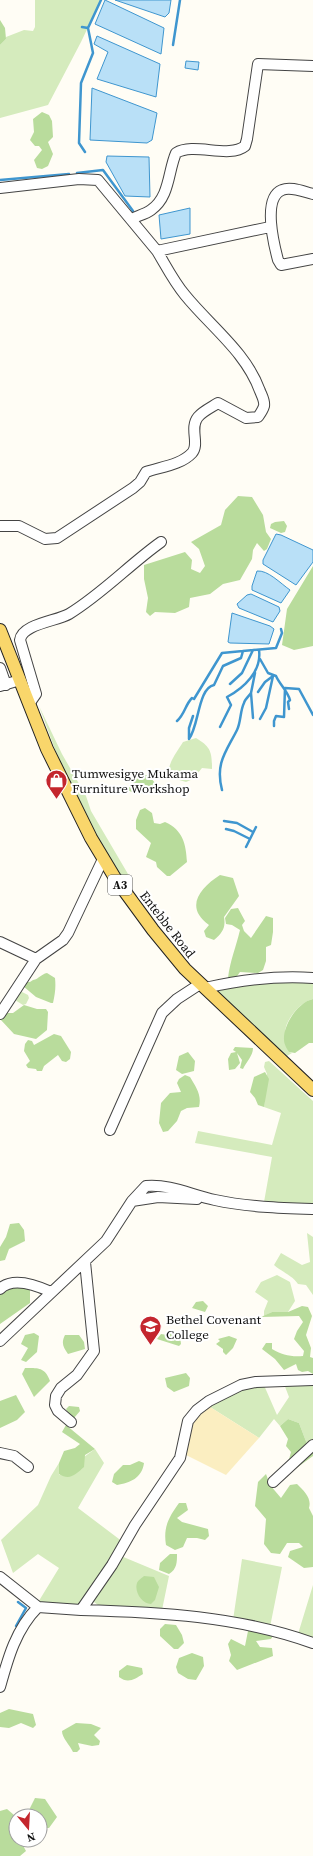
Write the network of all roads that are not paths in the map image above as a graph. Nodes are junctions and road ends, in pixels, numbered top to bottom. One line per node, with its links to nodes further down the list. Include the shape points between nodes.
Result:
1 (313, 66): 4 (street, via 258,64 245,146 221,150 188,148 176,153 168,184 158,202 151,210)
2 (0, 188): 4 (street, via 94,178 103,183)
3 (313, 194): 5 (street, via 292,189 278,192 273,200)
4 (131, 219): 6 (street)
5 (270, 227): 6 (street); 7 (street, via 281,265)
6 (157, 251): 8 (street, via 184,294 229,341 250,369 264,400 264,407 258,417 246,418 218,403 202,413 193,428 195,446 191,454 172,464 146,472 133,488 57,538 45,539 19,526)
7 (313, 259)
8 (0, 526)
9 (162, 542): 14 (street, via 76,610 62,618 31,627 23,633 20,640 36,694)
10 (0, 630): 12 (main road, Entebbe Road / A3)
11 (0, 668): 13 (street)
12 (20, 680): 13 (street); 14 (main road, Entebbe Road / A3)
13 (3, 686)
14 (29, 704): 15 (main road, Entebbe Road / A3, via 47,749)
15 (103, 859): 17 (street, via 68,933 63,940); 19 (main road, Entebbe Road / A3, via 153,930 185,969)
16 (0, 942): 17 (street)
17 (36, 958): 20 (street)
18 (313, 978): 19 (street, via 292,976 248,979)
19 (203, 986): 21 (main road, Entebbe Road / A3); 22 (street, via 177,999 162,1012)
20 (0, 1014)
21 (313, 1090)
22 (110, 1130)
23 (313, 1209): 24 (street, via 215,1200 176,1188 146,1186 132,1201 106,1241)
24 (85, 1262): 26 (street); 29 (street, via 94,1351 77,1375 61,1388 56,1396 55,1405)
25 (0, 1289): 26 (street, via 8,1284 21,1283 38,1286)
26 (51, 1292): 27 (street)
27 (0, 1342)
28 (313, 1380): 36 (street, via 268,1381 241,1385 197,1410 188,1421 180,1458)
29 (71, 1422)
30 (313, 1445): 33 (street)
31 (0, 1453): 32 (street, via 14,1456)
32 (28, 1467)
33 (273, 1482)
34 (0, 1577): 35 (street)
35 (38, 1607): 36 (street); 38 (street, via 29,1616 17,1636)
36 (81, 1610): 37 (street, via 159,1612 210,1618 255,1626)
37 (313, 1643)
38 (0, 1687)

